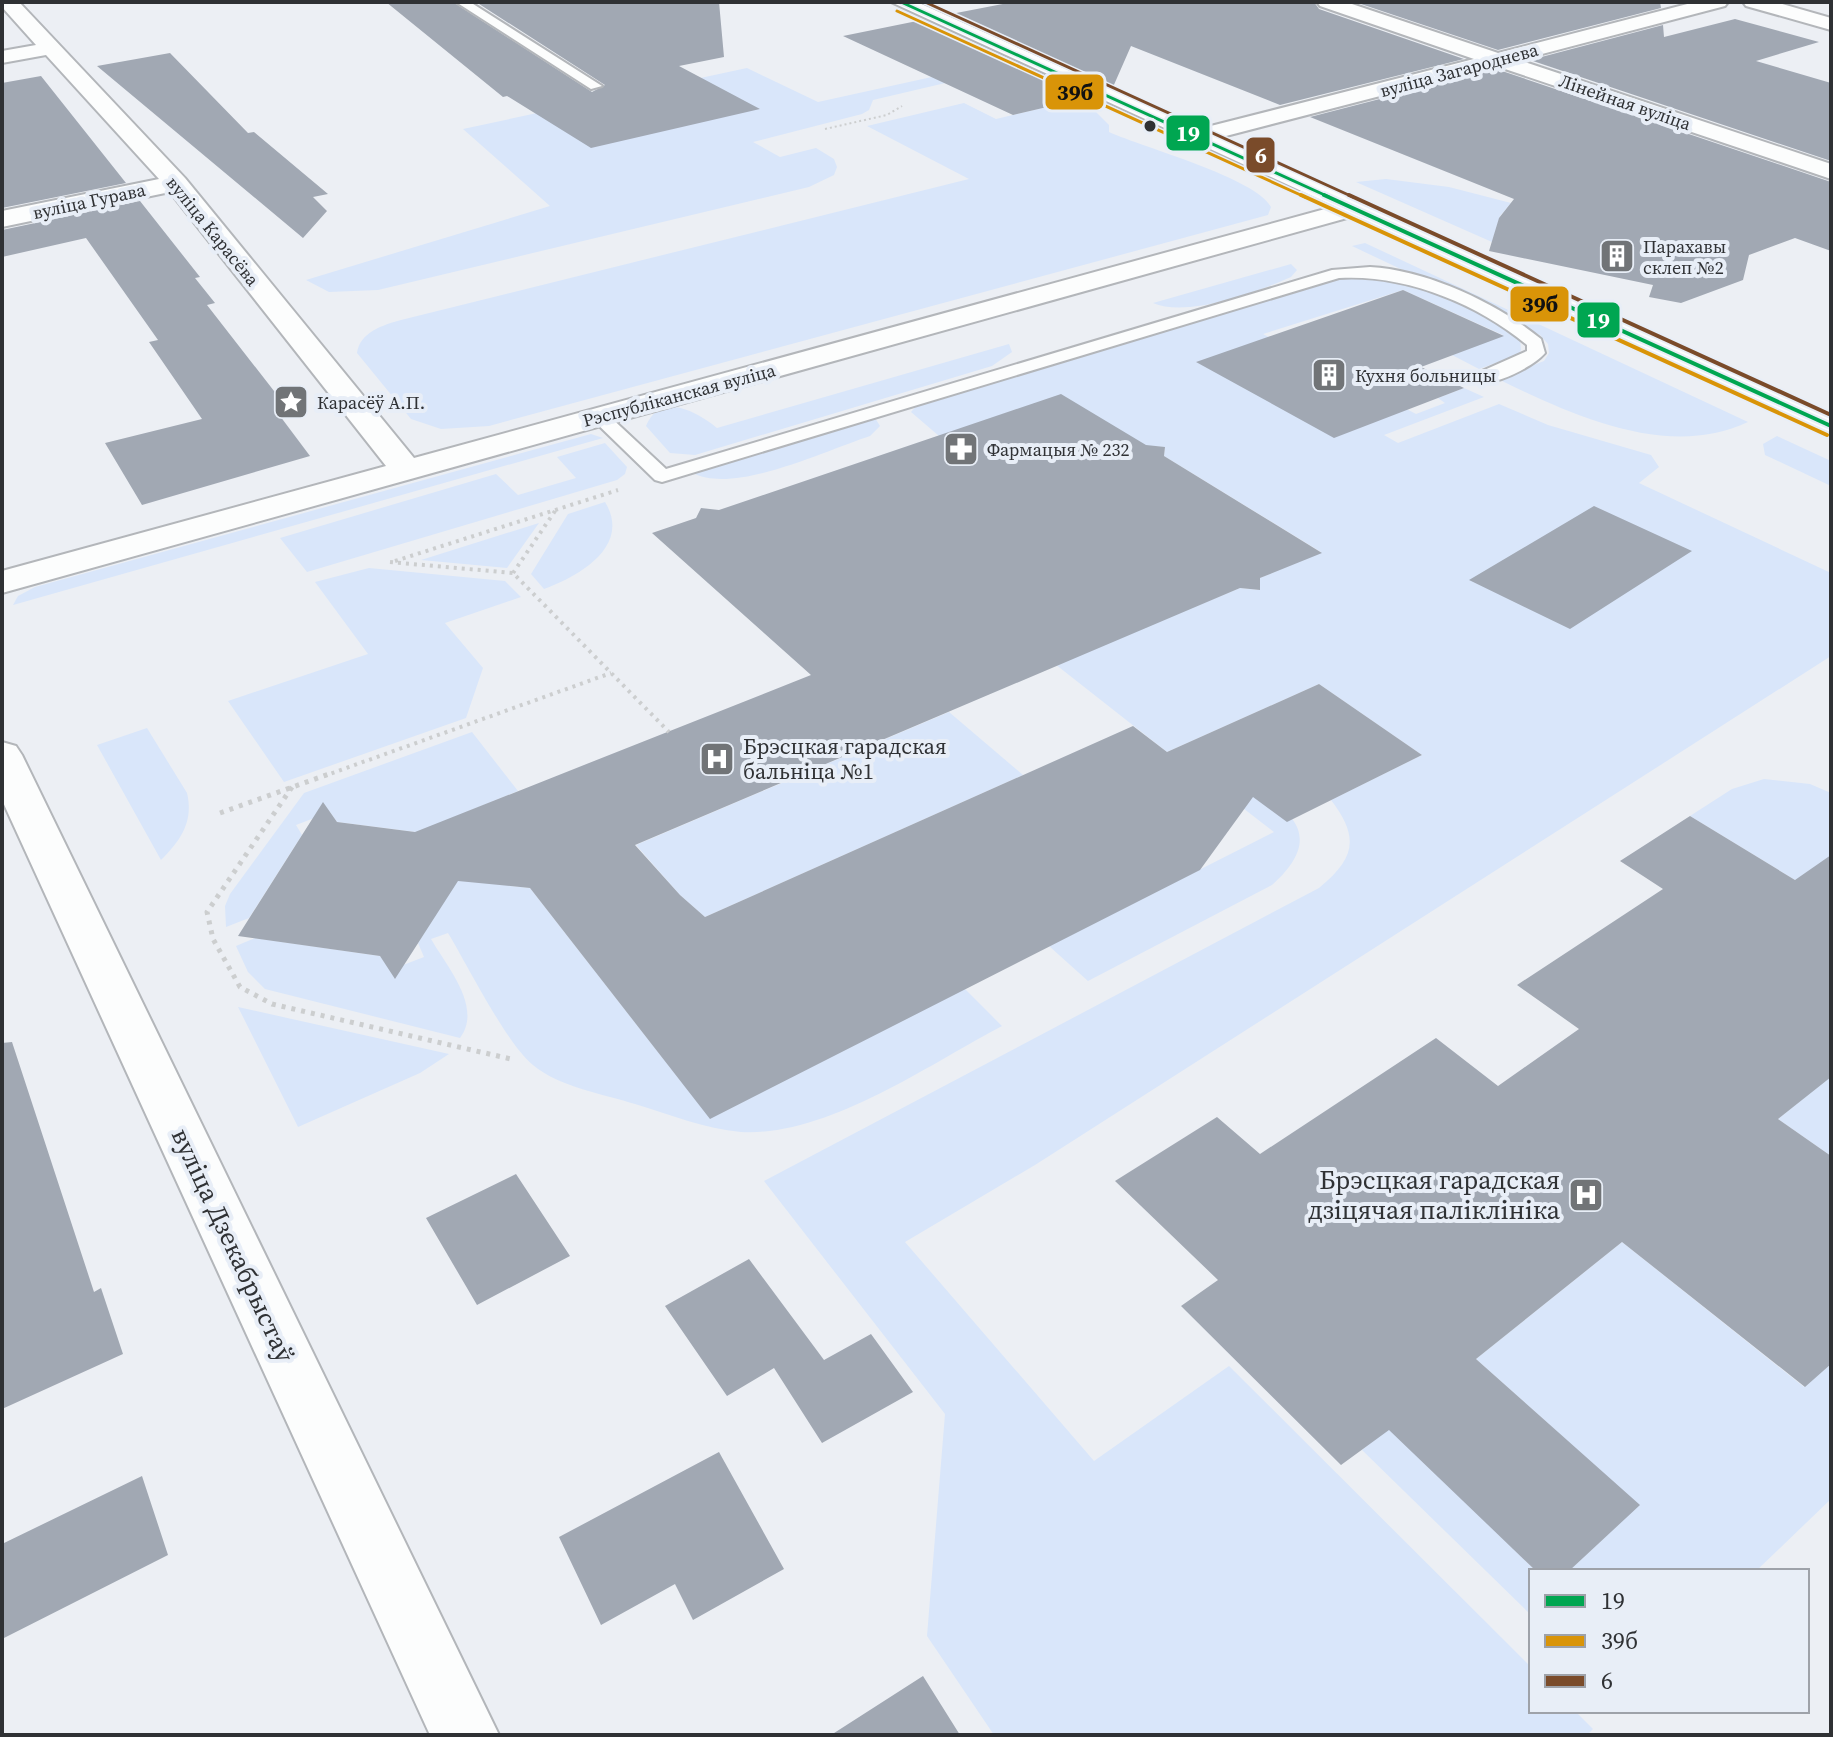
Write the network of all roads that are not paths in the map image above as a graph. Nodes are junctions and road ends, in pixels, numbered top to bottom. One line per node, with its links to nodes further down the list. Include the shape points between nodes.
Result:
1 (8, 2): 8 (street, вуліца Карасёва)
2 (462, 2): 11 (lane)
3 (901, 2): 12 (street)
4 (1327, 2): 10 (street, Лінейная вуліца)
5 (1718, 2): 10 (street, вуліца Загароднева)
6 (1753, 2): 7 (street)
7 (1831, 24)
8 (47, 49): 9 (street); 14 (street, вуліца Карасёва)
9 (2, 57)
10 (1498, 60): 12 (street, вуліца Загароднева); 13 (street, Лінейная вуліца)
11 (596, 86)
12 (1199, 136): 15 (street)
13 (1831, 172)
14 (176, 183): 16 (street, вуліца Гурава); 20 (street, вуліца Карасёва)
15 (1356, 208): 18 (street, Рэспубліканская вуліца); 19 (street)
16 (2, 219)
17 (1479, 379): 18 (lane, via 1526,361 1536,353 1535,343 1512,325 1409,279 1338,273 662,476)
18 (599, 417): 20 (street, Рэспубліканская вуліца)
19 (1831, 426)
20 (406, 470): 21 (street, Рэспубліканская вуліца)
21 (2, 582)
22 (2, 755): 23 (street, вуліца Дзекабрыстаў)
23 (465, 1735)

